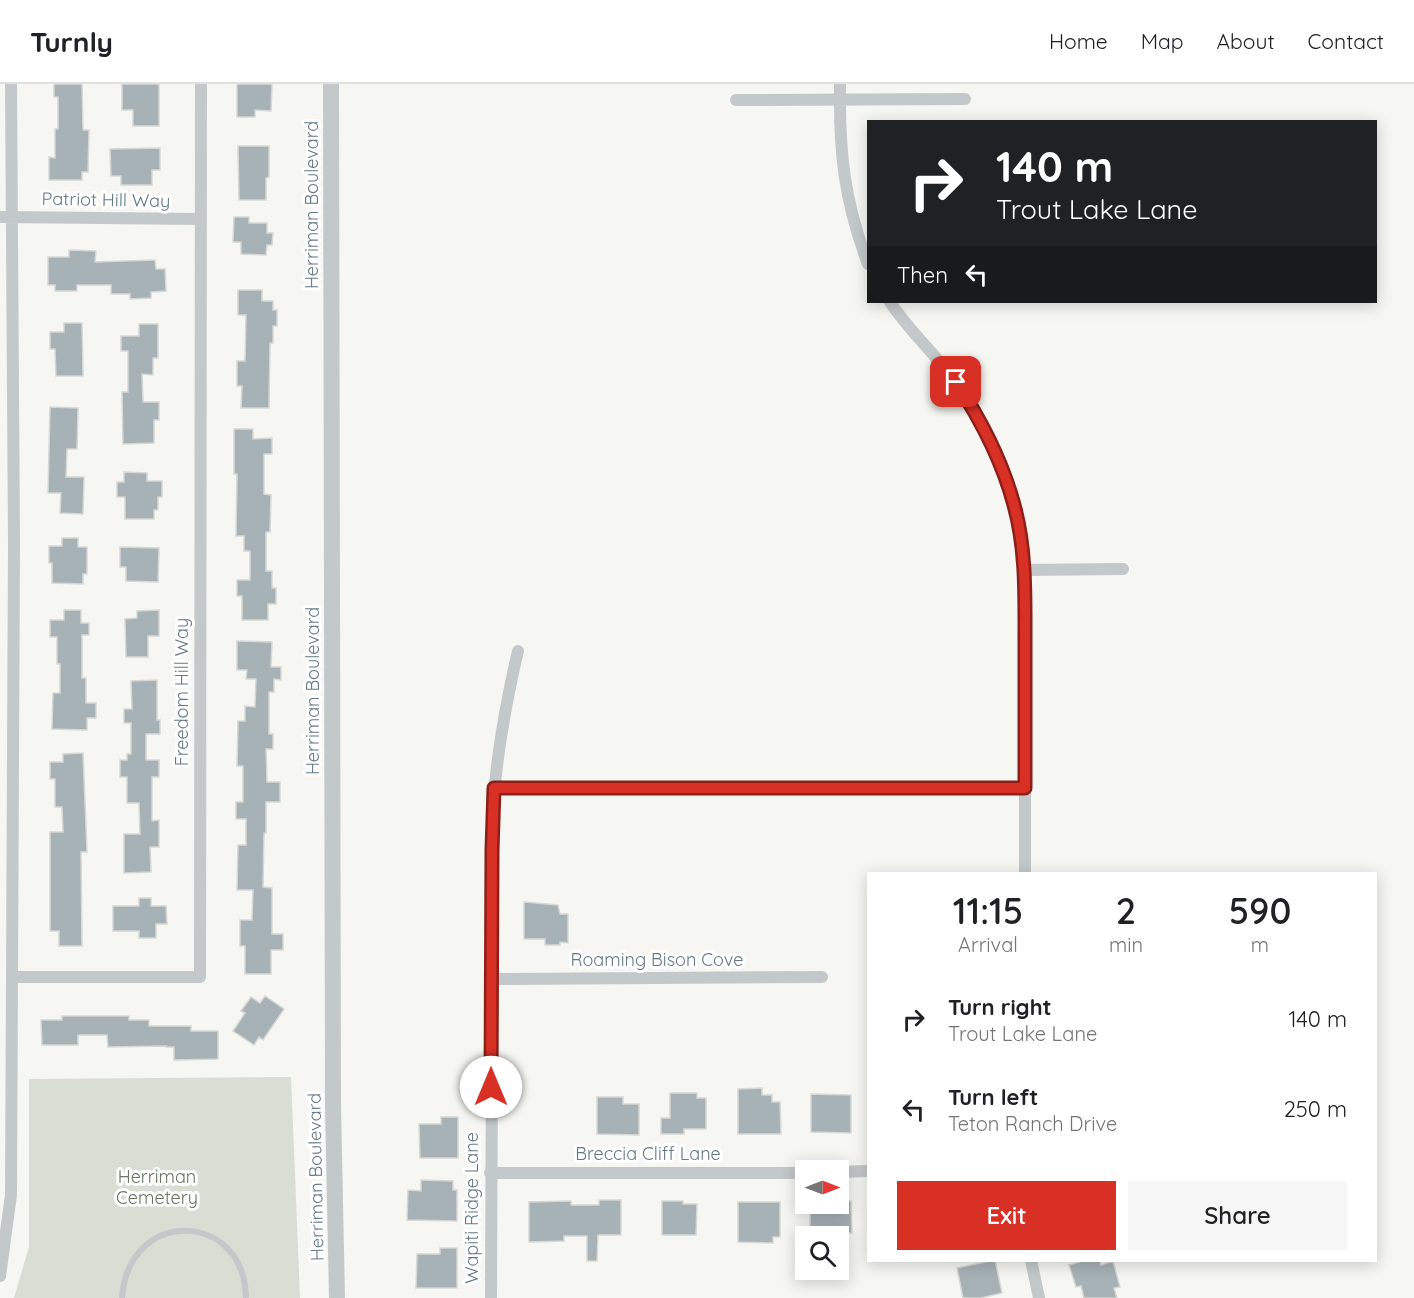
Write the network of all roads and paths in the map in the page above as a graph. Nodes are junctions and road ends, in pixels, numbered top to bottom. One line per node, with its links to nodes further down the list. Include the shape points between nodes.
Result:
1 (11, 84): 8 (street)
2 (201, 84): 9 (street)
3 (331, 84): 33 (street, Herriman Boulevard, via 333,1107)
4 (840, 84): 5 (street)
5 (840, 99): 6 (street); 7 (street); 10 (street, via 844,178)
6 (965, 99)
7 (736, 100)
8 (6, 217): 9 (street, Patriot Hill Way); 13 (street)
9 (200, 219): 21 (street, Freedom Hill Way, via 200,977)
10 (867, 261)
11 (891, 303): 15 (street, via 956,382 995,450 1015,506)
12 (0, 543): 13 (street)
13 (14, 543): 19 (street)
14 (1122, 569): 15 (street)
15 (1023, 570): 18 (street)
16 (518, 651): 17 (street, Wapiti Ridge Lane)
17 (494, 788): 18 (street); 23 (street, Wapiti Ridge Lane)
18 (1025, 788): 20 (street)
19 (6, 869): 21 (street)
20 (1024, 872)
21 (13, 977): 28 (street)
22 (822, 977): 23 (street, Roaming Bison Cove)
23 (491, 979): 26 (street, Wapiti Ridge Lane)
24 (867, 1171): 25 (street)
25 (849, 1172)
26 (490, 1173): 27 (street, Breccia Cliff Lane); 34 (street, Wapiti Ridge Lane)
27 (795, 1173)
28 (6, 1195): 30 (street)
29 (1031, 1262): 35 (street)
30 (0, 1276)
31 (122, 1298): 32 (lane, via 128,1268 139,1251 160,1235 187,1231 208,1235 227,1247 241,1267)
32 (246, 1298)
33 (338, 1298)
34 (490, 1298)
35 (1039, 1298)

